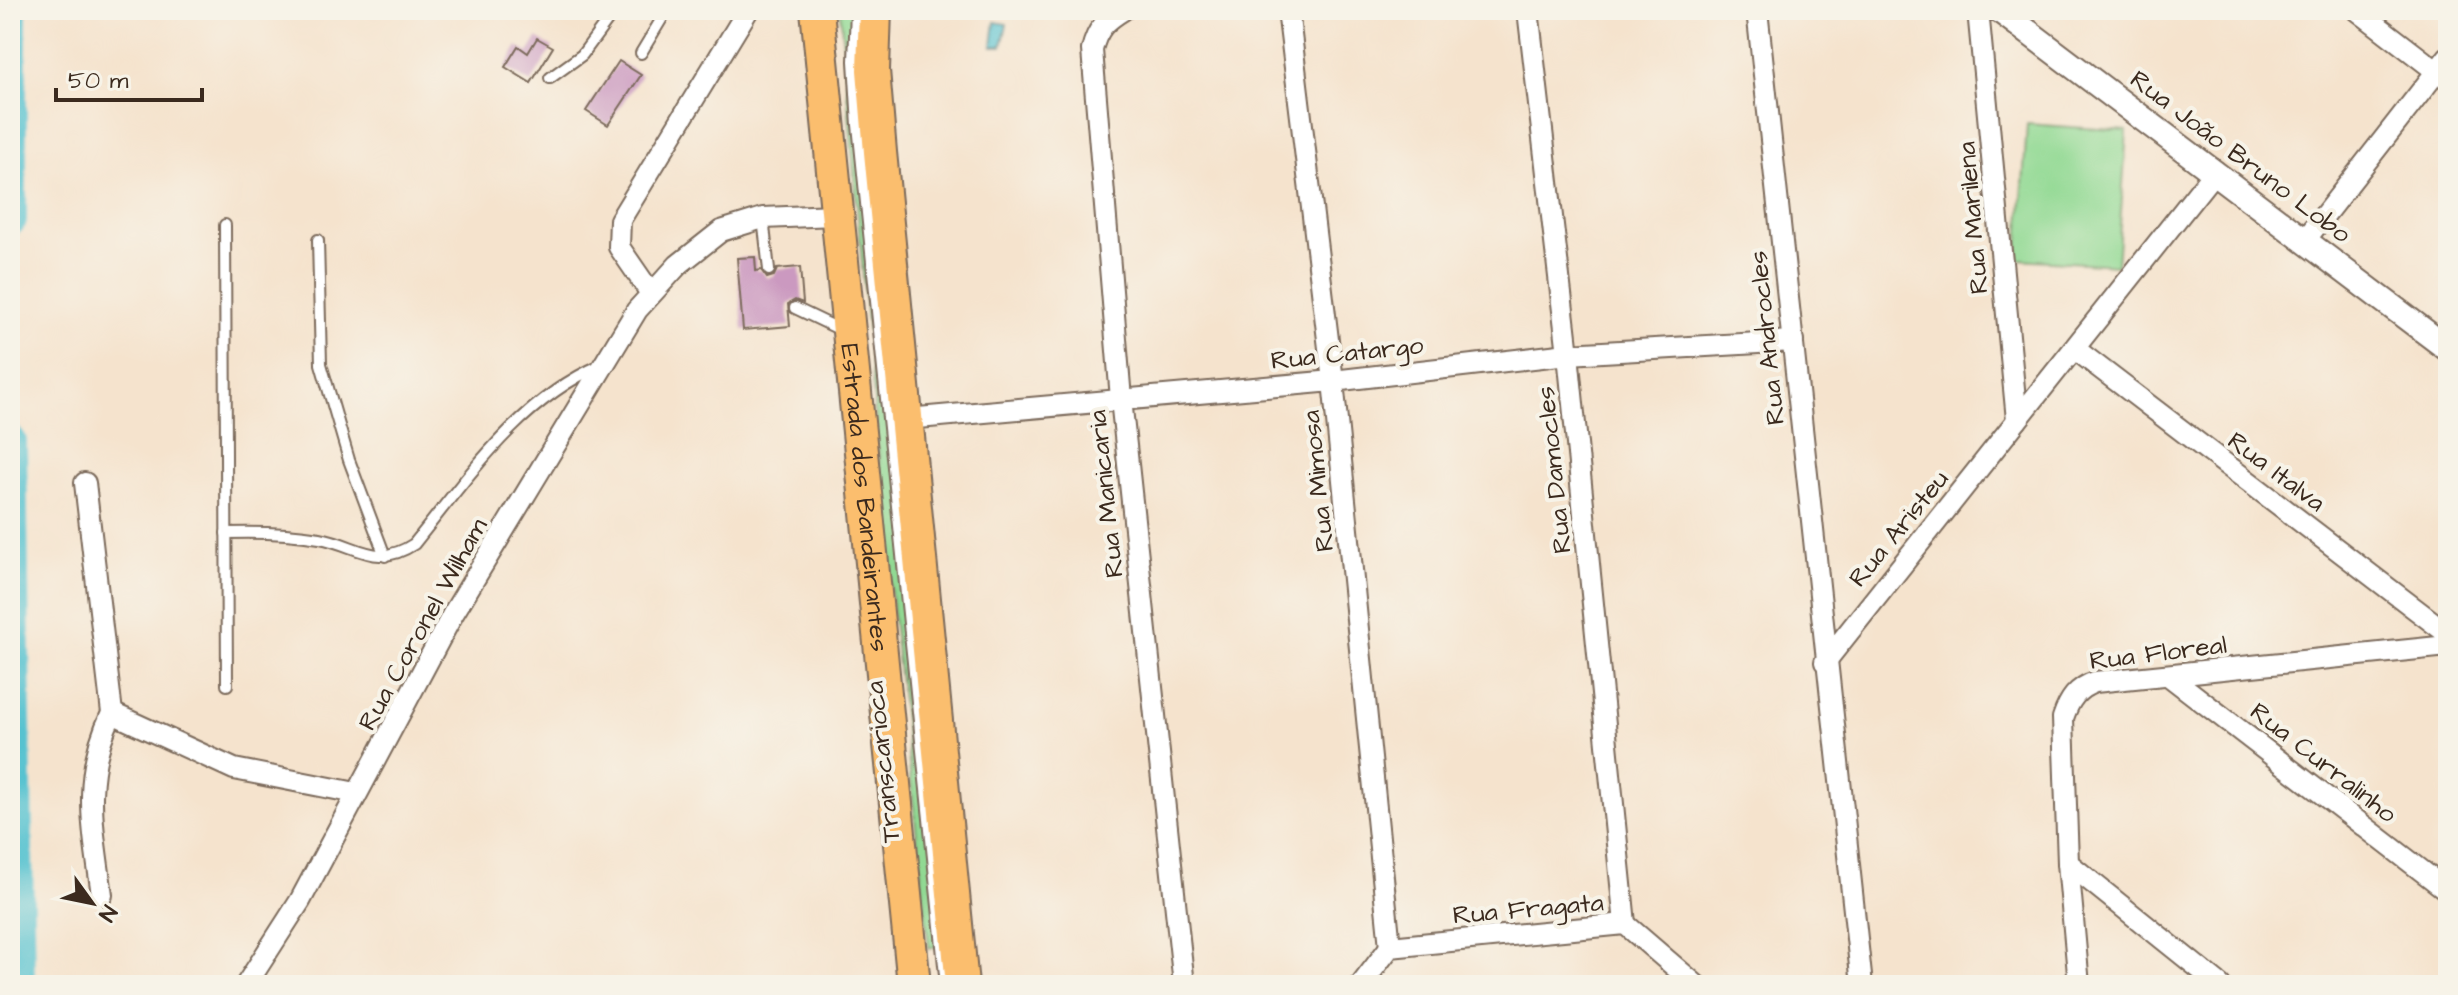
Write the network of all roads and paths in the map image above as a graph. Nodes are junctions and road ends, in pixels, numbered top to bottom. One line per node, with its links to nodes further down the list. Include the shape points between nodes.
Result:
1 (615, 10): 16 (lane, via 582,55)
2 (667, 10): 14 (lane)
3 (748, 10): 26 (street, via 620,220 619,247)
4 (856, 10): 57 (lane, Transcarioca, via 858,125)
5 (875, 10): 36 (main road, Estrada dos Bandeirantes, via 873,70)
6 (1123, 10): 35 (street, Rua Manicaria, via 1106,20 1092,50)
7 (1288, 10): 34 (street, Rua Mimosa)
8 (1528, 10): 32 (street, Rua Damocles)
9 (1757, 10): 29 (street, Rua Androcles)
10 (1978, 10): 37 (street, Rua Marilena)
11 (1999, 10): 18 (street, Rua João Bruno Lobo)
12 (2357, 10): 15 (street)
13 (824, 20): 17 (lane); 20 (main road, Estrada dos Bandeirantes)
14 (641, 53)
15 (2444, 69): 23 (street)
16 (550, 78)
17 (840, 114)
18 (2215, 171): 23 (street, Rua João Bruno Lobo); 30 (street, Rua Aristeu)
19 (763, 218): 20 (street, Rua Coronel Wilham); 25 (lane); 26 (street, Rua Coronel Wilham, via 721,231)
20 (843, 222): 24 (lane); 28 (main road, Estrada dos Bandeirantes)
21 (225, 225): 39 (lane)
22 (318, 240): 40 (lane, via 321,364)
23 (2305, 240): 31 (street, Rua João Bruno Lobo)
24 (855, 259)
25 (769, 270)
26 (650, 292): 33 (street, Rua Coronel Wilham)
27 (795, 308): 28 (lane)
28 (847, 332): 56 (main road, Estrada dos Bandeirantes)
29 (1793, 341): 32 (street, Rua Catargo); 44 (street, Rua Androcles)
30 (2075, 349): 37 (street, Rua Aristeu); 41 (street, Rua Italva)
31 (2448, 349)
32 (1568, 354): 34 (street, Rua Catargo); 53 (street, Rua Damocles)
33 (602, 364): 40 (lane, via 568,379 540,400 489,450 414,544); 48 (street, Rua Coronel Wilham, via 453,614)
34 (1333, 381): 35 (street, Rua Catargo); 54 (street, Rua Mimosa)
35 (1121, 399): 36 (street, Rua Catargo); 59 (street, Rua Manicaria)
36 (907, 419): 58 (main road, Estrada dos Bandeirantes)
37 (2017, 420): 44 (street, Rua Aristeu)
38 (85, 483): 47 (street)
39 (226, 533): 40 (lane, via 321,538); 46 (lane)
40 (385, 556)
41 (2448, 634)
42 (2448, 646): 45 (street, Rua Floreal)
43 (894, 662): 49 (lane, Transcarioca)
44 (1825, 662): 62 (street)
45 (2168, 675): 50 (street, Rua Floreal, via 2095,682 2082,686 2068,702 2063,718); 51 (street, Rua Curralinho)
46 (227, 685)
47 (112, 713): 48 (street, via 234,769); 52 (street, via 90,779)
48 (356, 793): 55 (street, Rua Coronel Wilham, via 300,901)
49 (912, 832)
50 (2068, 863): 63 (street, Rua Floreal); 64 (street)
51 (2448, 891)
52 (102, 895)
53 (1625, 924): 54 (street, Rua Fragata); 61 (street, Rua Fragata)
54 (1390, 947): 60 (street)
55 (246, 985)
56 (914, 985)
57 (946, 985)
58 (962, 985)
59 (1184, 985)
60 (1361, 985)
61 (1696, 985)
62 (1862, 985)
63 (2079, 985)
64 (2220, 985)

